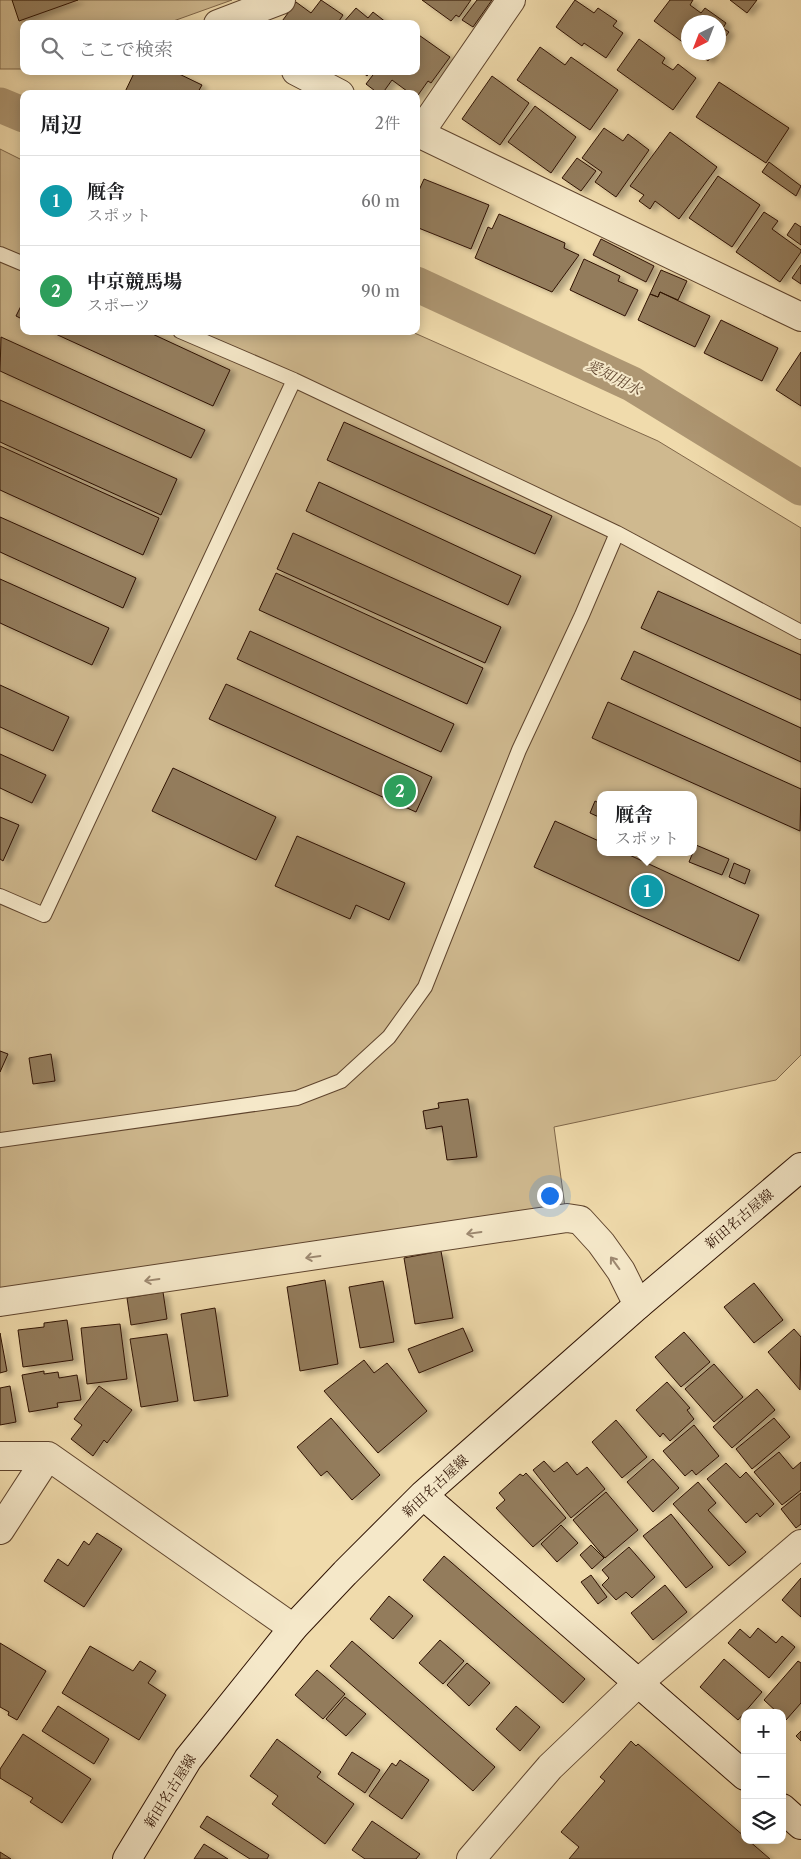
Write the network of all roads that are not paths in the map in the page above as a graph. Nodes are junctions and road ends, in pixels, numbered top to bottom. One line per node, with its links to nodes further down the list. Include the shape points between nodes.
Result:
1 (281, 0): 3 (street)
2 (511, 0): 6 (street)
3 (228, 20)
4 (304, 75): 5 (street)
5 (332, 90)
6 (420, 130)
7 (420, 134): 10 (street)
8 (0, 254): 9 (lane)
9 (20, 262)
10 (801, 317)
11 (189, 335): 12 (lane)
12 (294, 380): 13 (lane); 15 (lane, via 44,916)
13 (618, 533): 14 (lane); 16 (lane, via 519,750 425,988 389,1037 340,1081 296,1098)
14 (801, 632)
15 (0, 896)
16 (0, 1140)
17 (801, 1167): 19 (street, 新田名古屋線)
18 (0, 1302): 19 (street, one-way to 18, via 621,1271 600,1243 580,1220 567,1218)
19 (638, 1306): 22 (street, 新田名古屋線)
20 (0, 1456): 21 (street)
21 (48, 1456): 23 (street); 25 (street)
22 (423, 1496): 25 (street, 新田名古屋線); 26 (street)
23 (0, 1530)
24 (801, 1544): 26 (street)
25 (293, 1628): 30 (street, 新田名古屋線, via 188,1759)
26 (638, 1683): 27 (street); 31 (street, via 550,1767)
27 (741, 1773)
28 (786, 1812): 29 (street)
29 (801, 1825)
30 (127, 1859)
31 (471, 1859)

